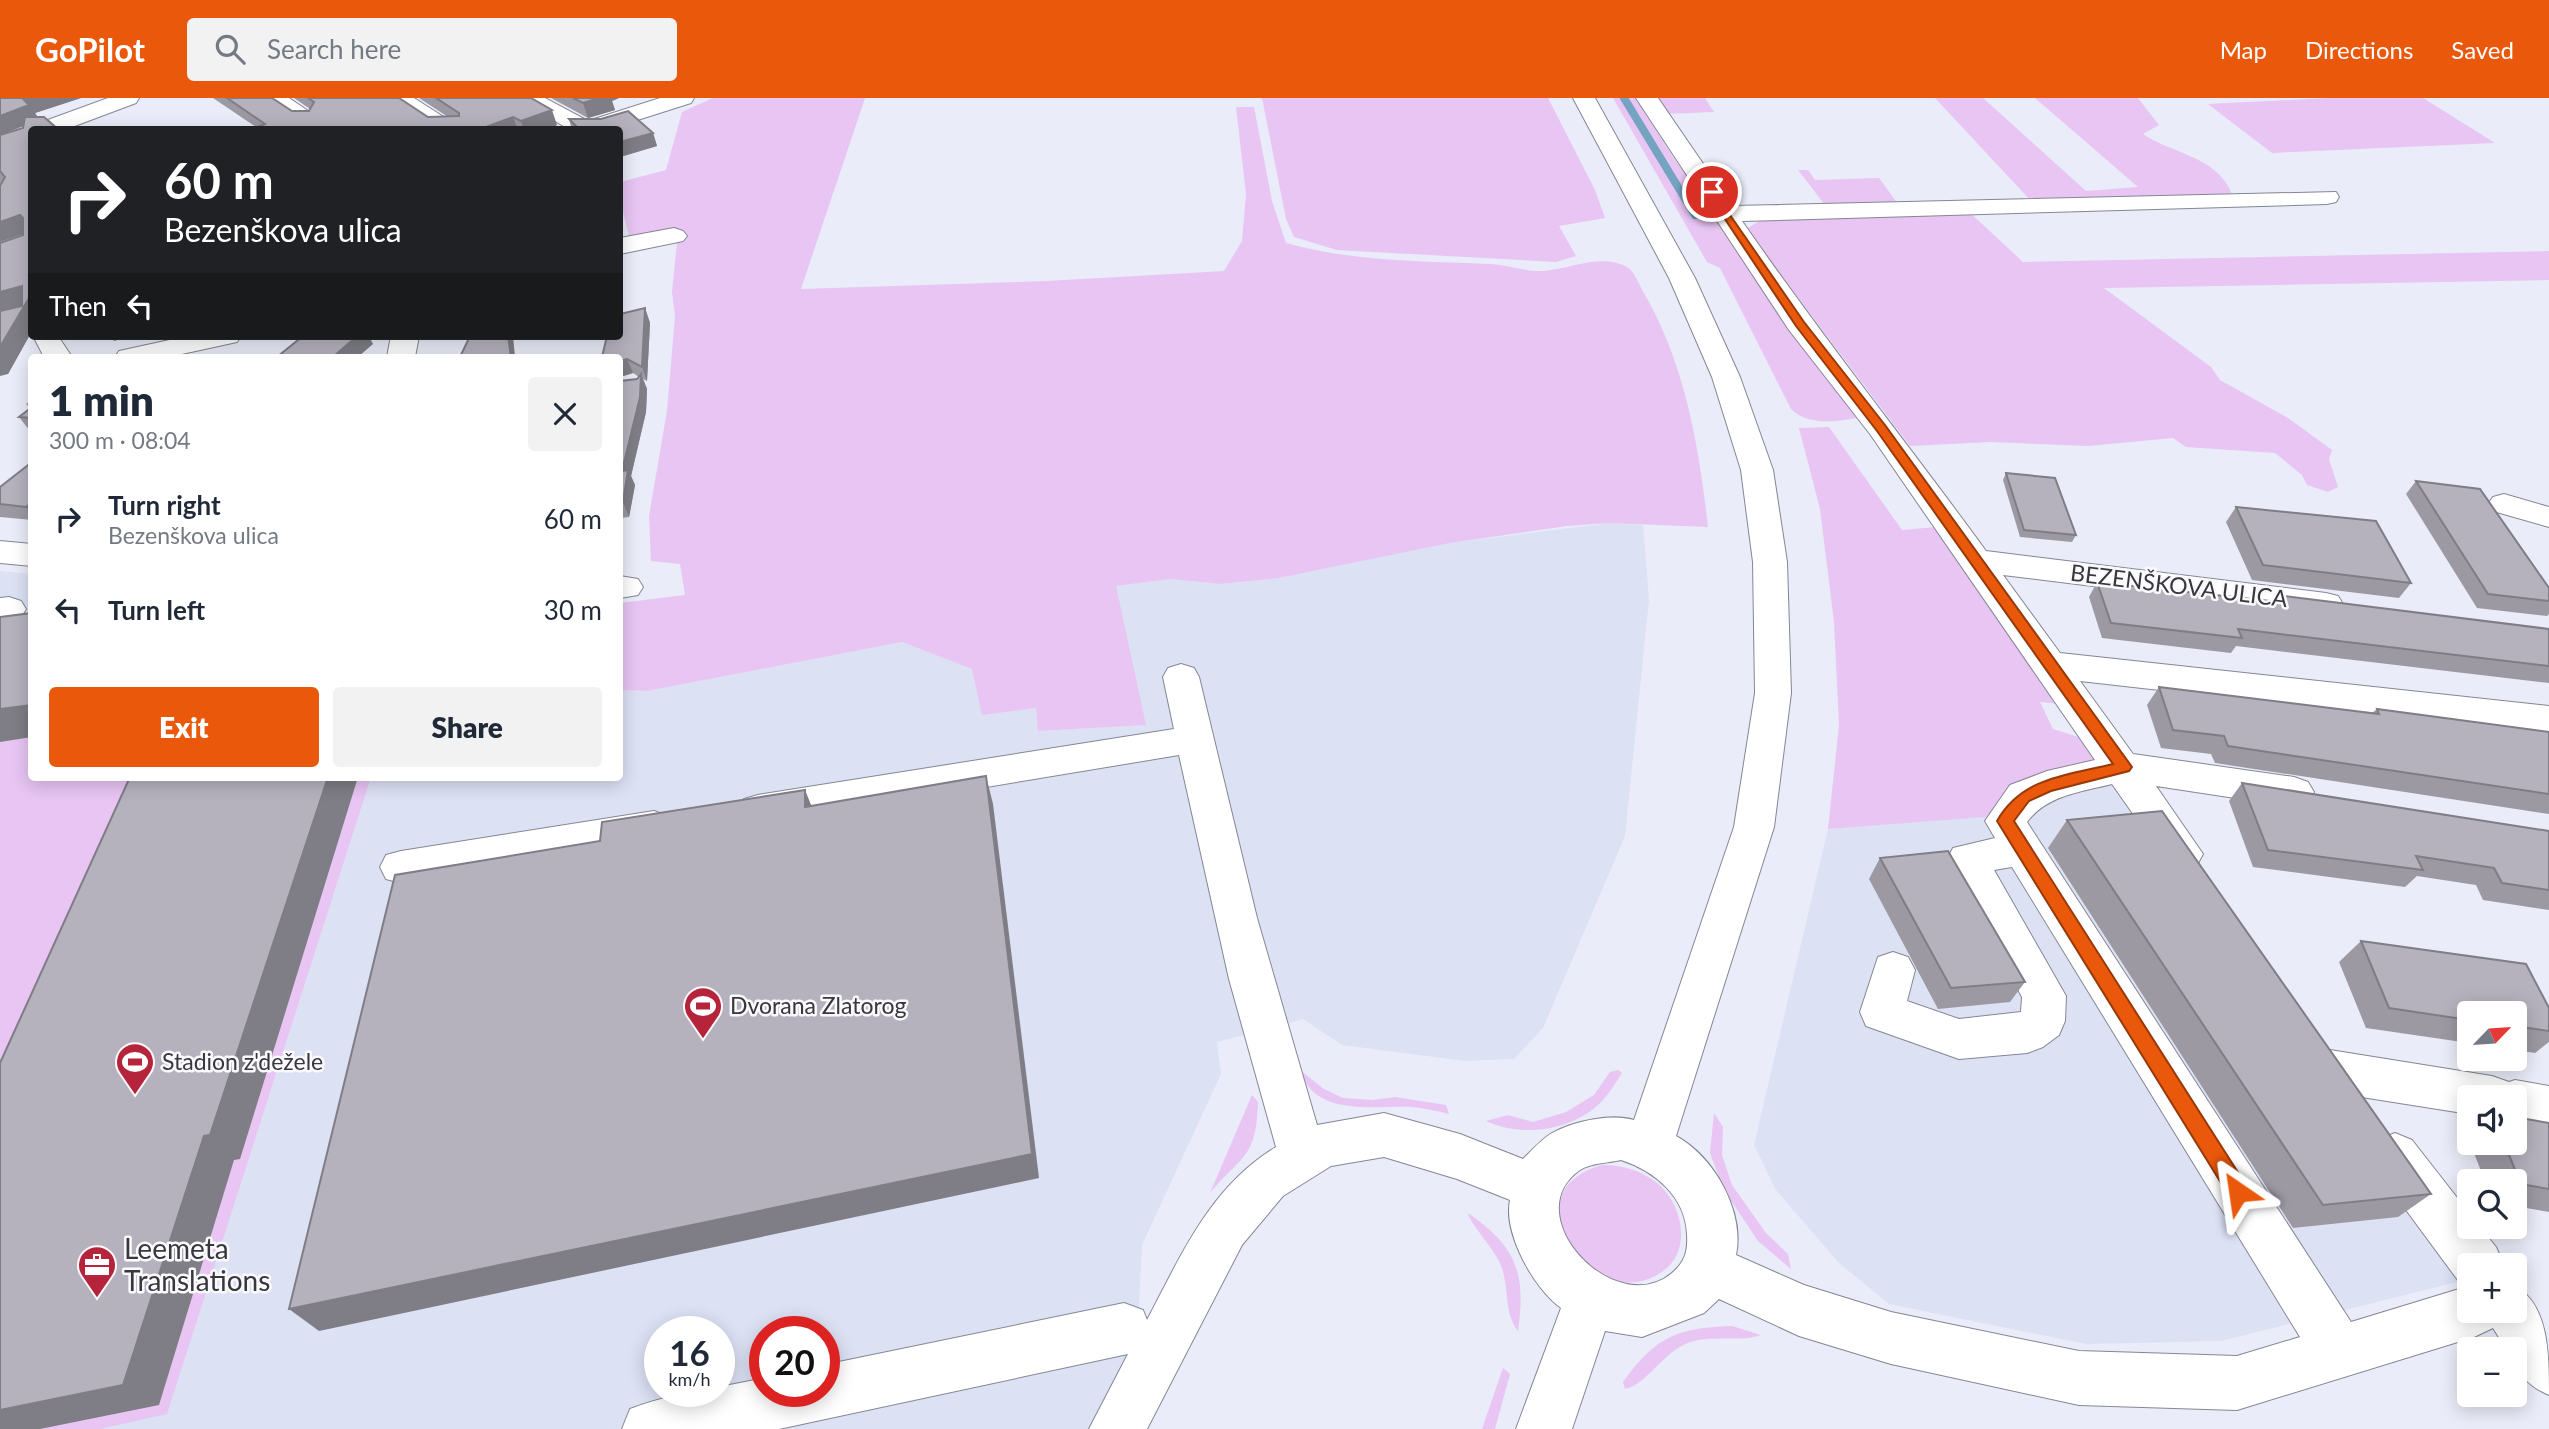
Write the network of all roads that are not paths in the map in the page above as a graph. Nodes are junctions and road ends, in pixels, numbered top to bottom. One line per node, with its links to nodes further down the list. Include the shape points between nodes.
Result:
1 (128, 98): 9 (street)
2 (273, 98): 8 (street)
3 (398, 98): 10 (street)
4 (528, 98): 11 (street)
5 (683, 98): 12 (street)
6 (1584, 98): 38 (street, via 1682,278 1726,377 1757,470 1770,562 1773,692 1754,827)
7 (1647, 98): 14 (street)
8 (309, 119)
9 (55, 126)
10 (446, 126)
11 (578, 126)
12 (593, 126)
13 (2327, 197): 14 (street)
14 (1728, 214): 23 (street, via 1800,324)
15 (674, 236): 16 (street)
16 (623, 245)
17 (208, 340): 18 (street)
18 (143, 354)
19 (2504, 504): 20 (street)
20 (2549, 517)
21 (0, 552): 22 (street)
22 (28, 555)
23 (1977, 561): 24 (street, BEZENŠKOVA ULICA); 25 (street)
24 (2357, 608)
25 (2051, 665): 27 (street); 29 (street)
26 (1181, 677): 28 (street)
27 (2549, 720)
28 (1195, 739): 32 (street); 39 (street, via 1246,966)
29 (2124, 767): 30 (street); 31 (street, via 2024,796); 33 (street)
30 (2330, 798)
31 (2013, 835): 34 (street, via 1967,859 2044,996 2043,1021 2027,1033 1959,1039 1882,1012); 47 (street)
32 (401, 867)
33 (2208, 891)
34 (1893, 970)
35 (2457, 1088): 41 (street, via 2319,1054)
36 (2527, 1103): 37 (street)
37 (2549, 1107)
38 (1649, 1146): 40 (street, via 1621,1138 1592,1139 1568,1148 1548,1164); 42 (street, via 1676,1163 1696,1185 1709,1212 1714,1240)
39 (1303, 1157): 40 (street, via 1322,1145 1384,1135 1460,1157); 50 (street, via 1266,1180 1224,1228)
40 (1536, 1187): 43 (street, via 1532,1211 1536,1236 1567,1282)
41 (2469, 1253)
42 (1708, 1268): 43 (street, via 1695,1289 1673,1304 1647,1310 1618,1309); 47 (street, via 1799,1310 1877,1334 2079,1378 2237,1383)
43 (1590, 1298): 51 (street)
44 (2457, 1316): 47 (street)
45 (2520, 1323): 48 (street)
46 (1124, 1329): 49 (street)
47 (2340, 1353)
48 (2549, 1368)
49 (650, 1429)
50 (1117, 1429)
51 (1544, 1429)

